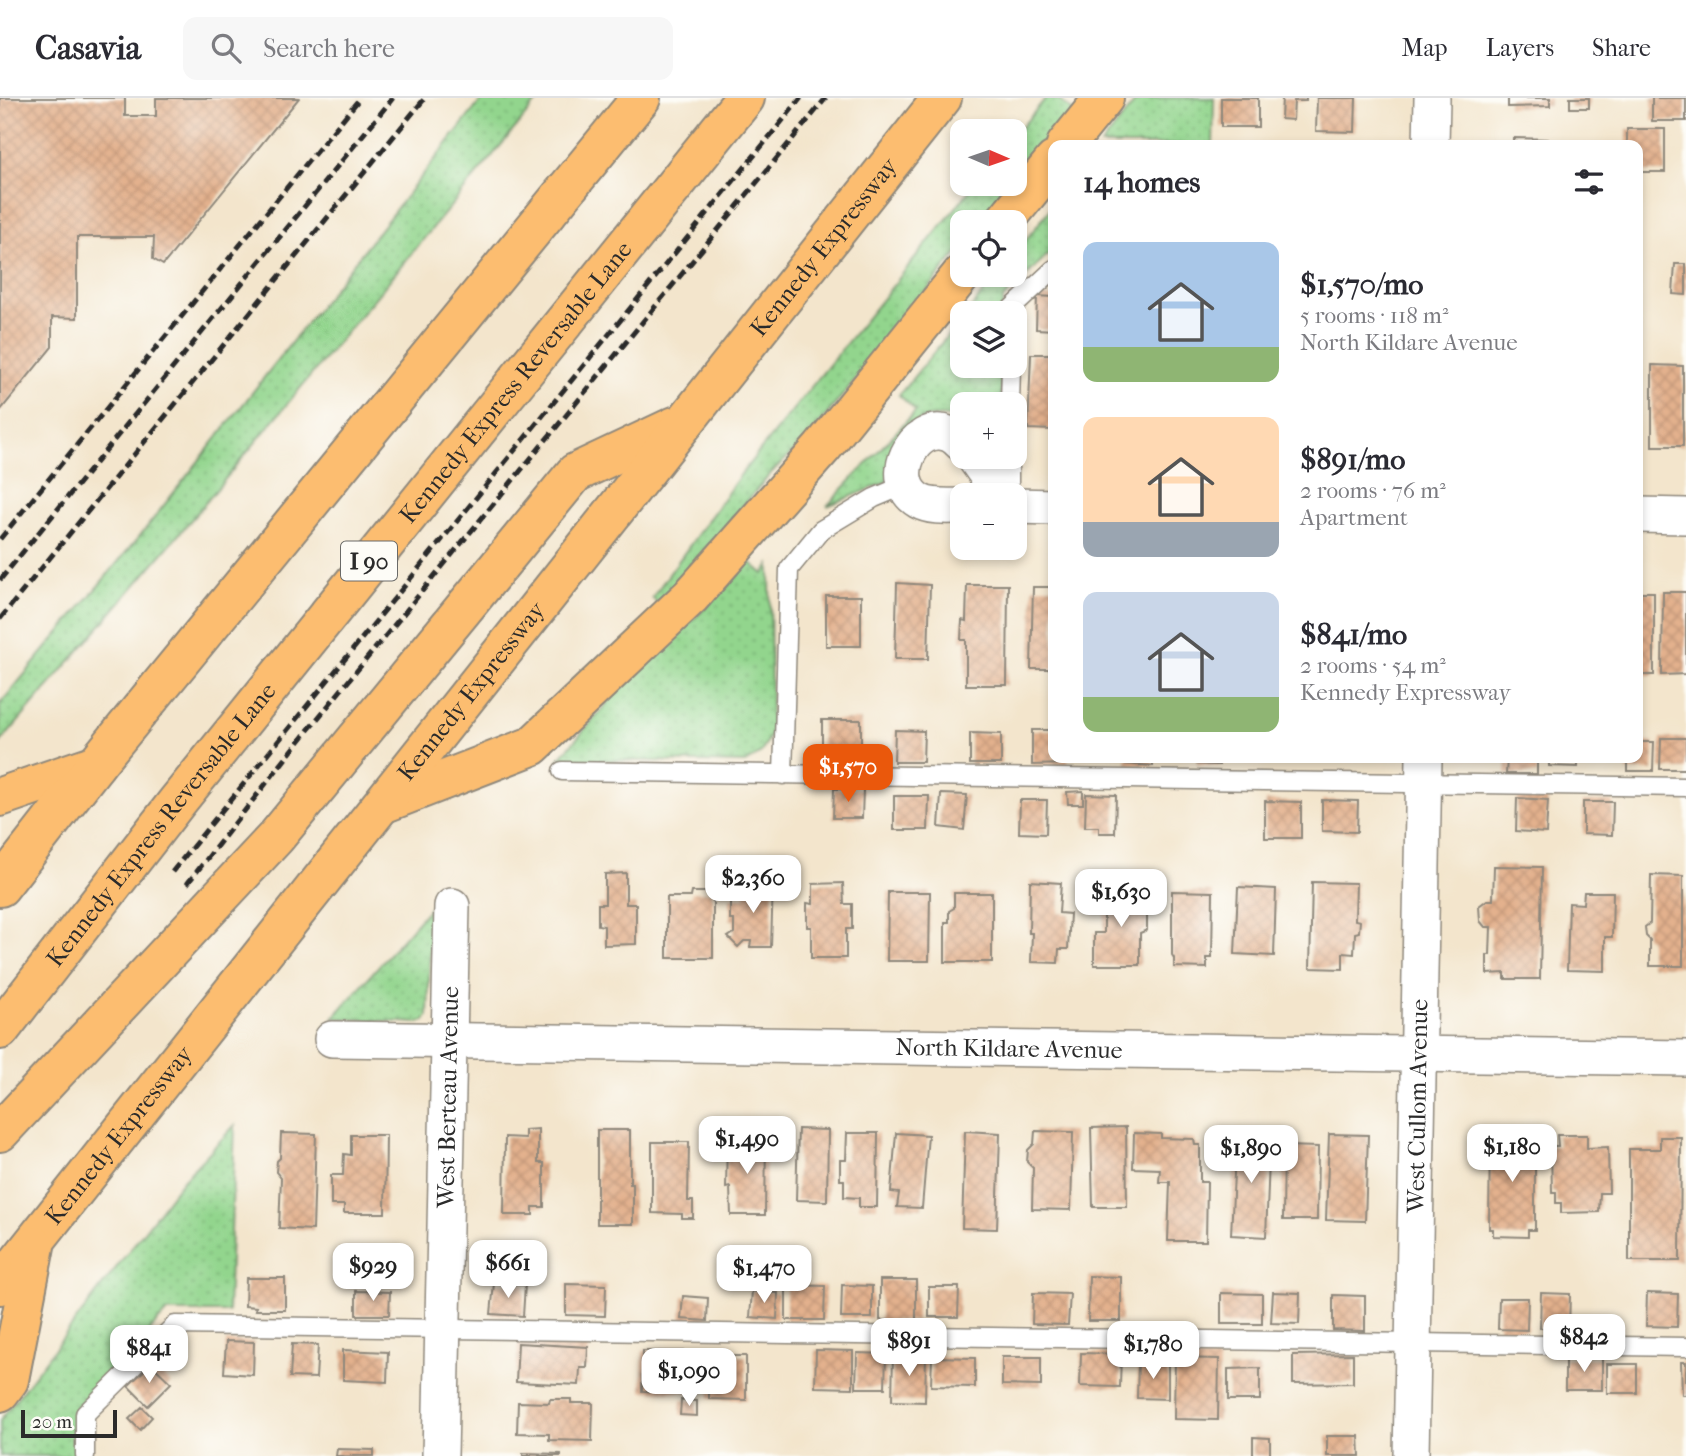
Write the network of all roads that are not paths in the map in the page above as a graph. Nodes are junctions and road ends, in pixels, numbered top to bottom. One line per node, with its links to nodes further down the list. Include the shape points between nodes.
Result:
1 (641, 98): 21 (highway)
2 (745, 98): 30 (highway, Kennedy Express Reversable Lane / I 90, via 177,802)
3 (942, 98): 13 (highway, Kennedy Expressway)
4 (1104, 98): 6 (highway)
5 (1432, 98): 7 (street)
6 (1070, 140)
7 (1431, 140)
8 (1048, 168): 9 (highway)
9 (1014, 210)
10 (1048, 275): 12 (lane)
11 (952, 287): 27 (highway, via 822,448 691,596 532,746)
12 (1020, 301)
13 (682, 423): 27 (highway, Kennedy Expressway); 35 (highway, via 575,473 276,836)
14 (950, 434): 15 (street, via 934,433 915,443 905,458)
15 (905, 485): 16 (street, via 919,501); 24 (lane, via 821,530 789,569)
16 (950, 506)
17 (1027, 506): 18 (street)
18 (1048, 507)
19 (1643, 515): 20 (street)
20 (1686, 516)
21 (96, 764): 26 (highway); 28 (highway)
22 (562, 771): 24 (lane)
23 (1424, 771): 24 (lane); 25 (lane); 33 (street, West Cullom Avenue)
24 (783, 775)
25 (1686, 787)
26 (0, 797)
27 (385, 803): 36 (highway, Kennedy Expressway)
28 (0, 887)
29 (452, 906): 32 (street, West Berteau Avenue)
30 (0, 1030)
31 (332, 1039): 32 (street, North Kildare Avenue)
32 (448, 1041): 33 (street, North Kildare Avenue); 38 (street, West Berteau Avenue)
33 (1419, 1054): 34 (street, North Kildare Avenue); 39 (street, West Cullom Avenue)
34 (1686, 1058)
35 (0, 1132)
36 (36, 1241): 37 (highway, Kennedy Expressway); 41 (highway, via 9,1380)
37 (0, 1285)
38 (442, 1329): 39 (lane); 42 (lane, via 175,1325 85,1414); 43 (street, West Berteau Avenue)
39 (1413, 1343): 40 (lane); 44 (street, West Cullom Avenue)
40 (1686, 1347)
41 (0, 1392)
42 (85, 1456)
43 (440, 1456)
44 (1411, 1456)

